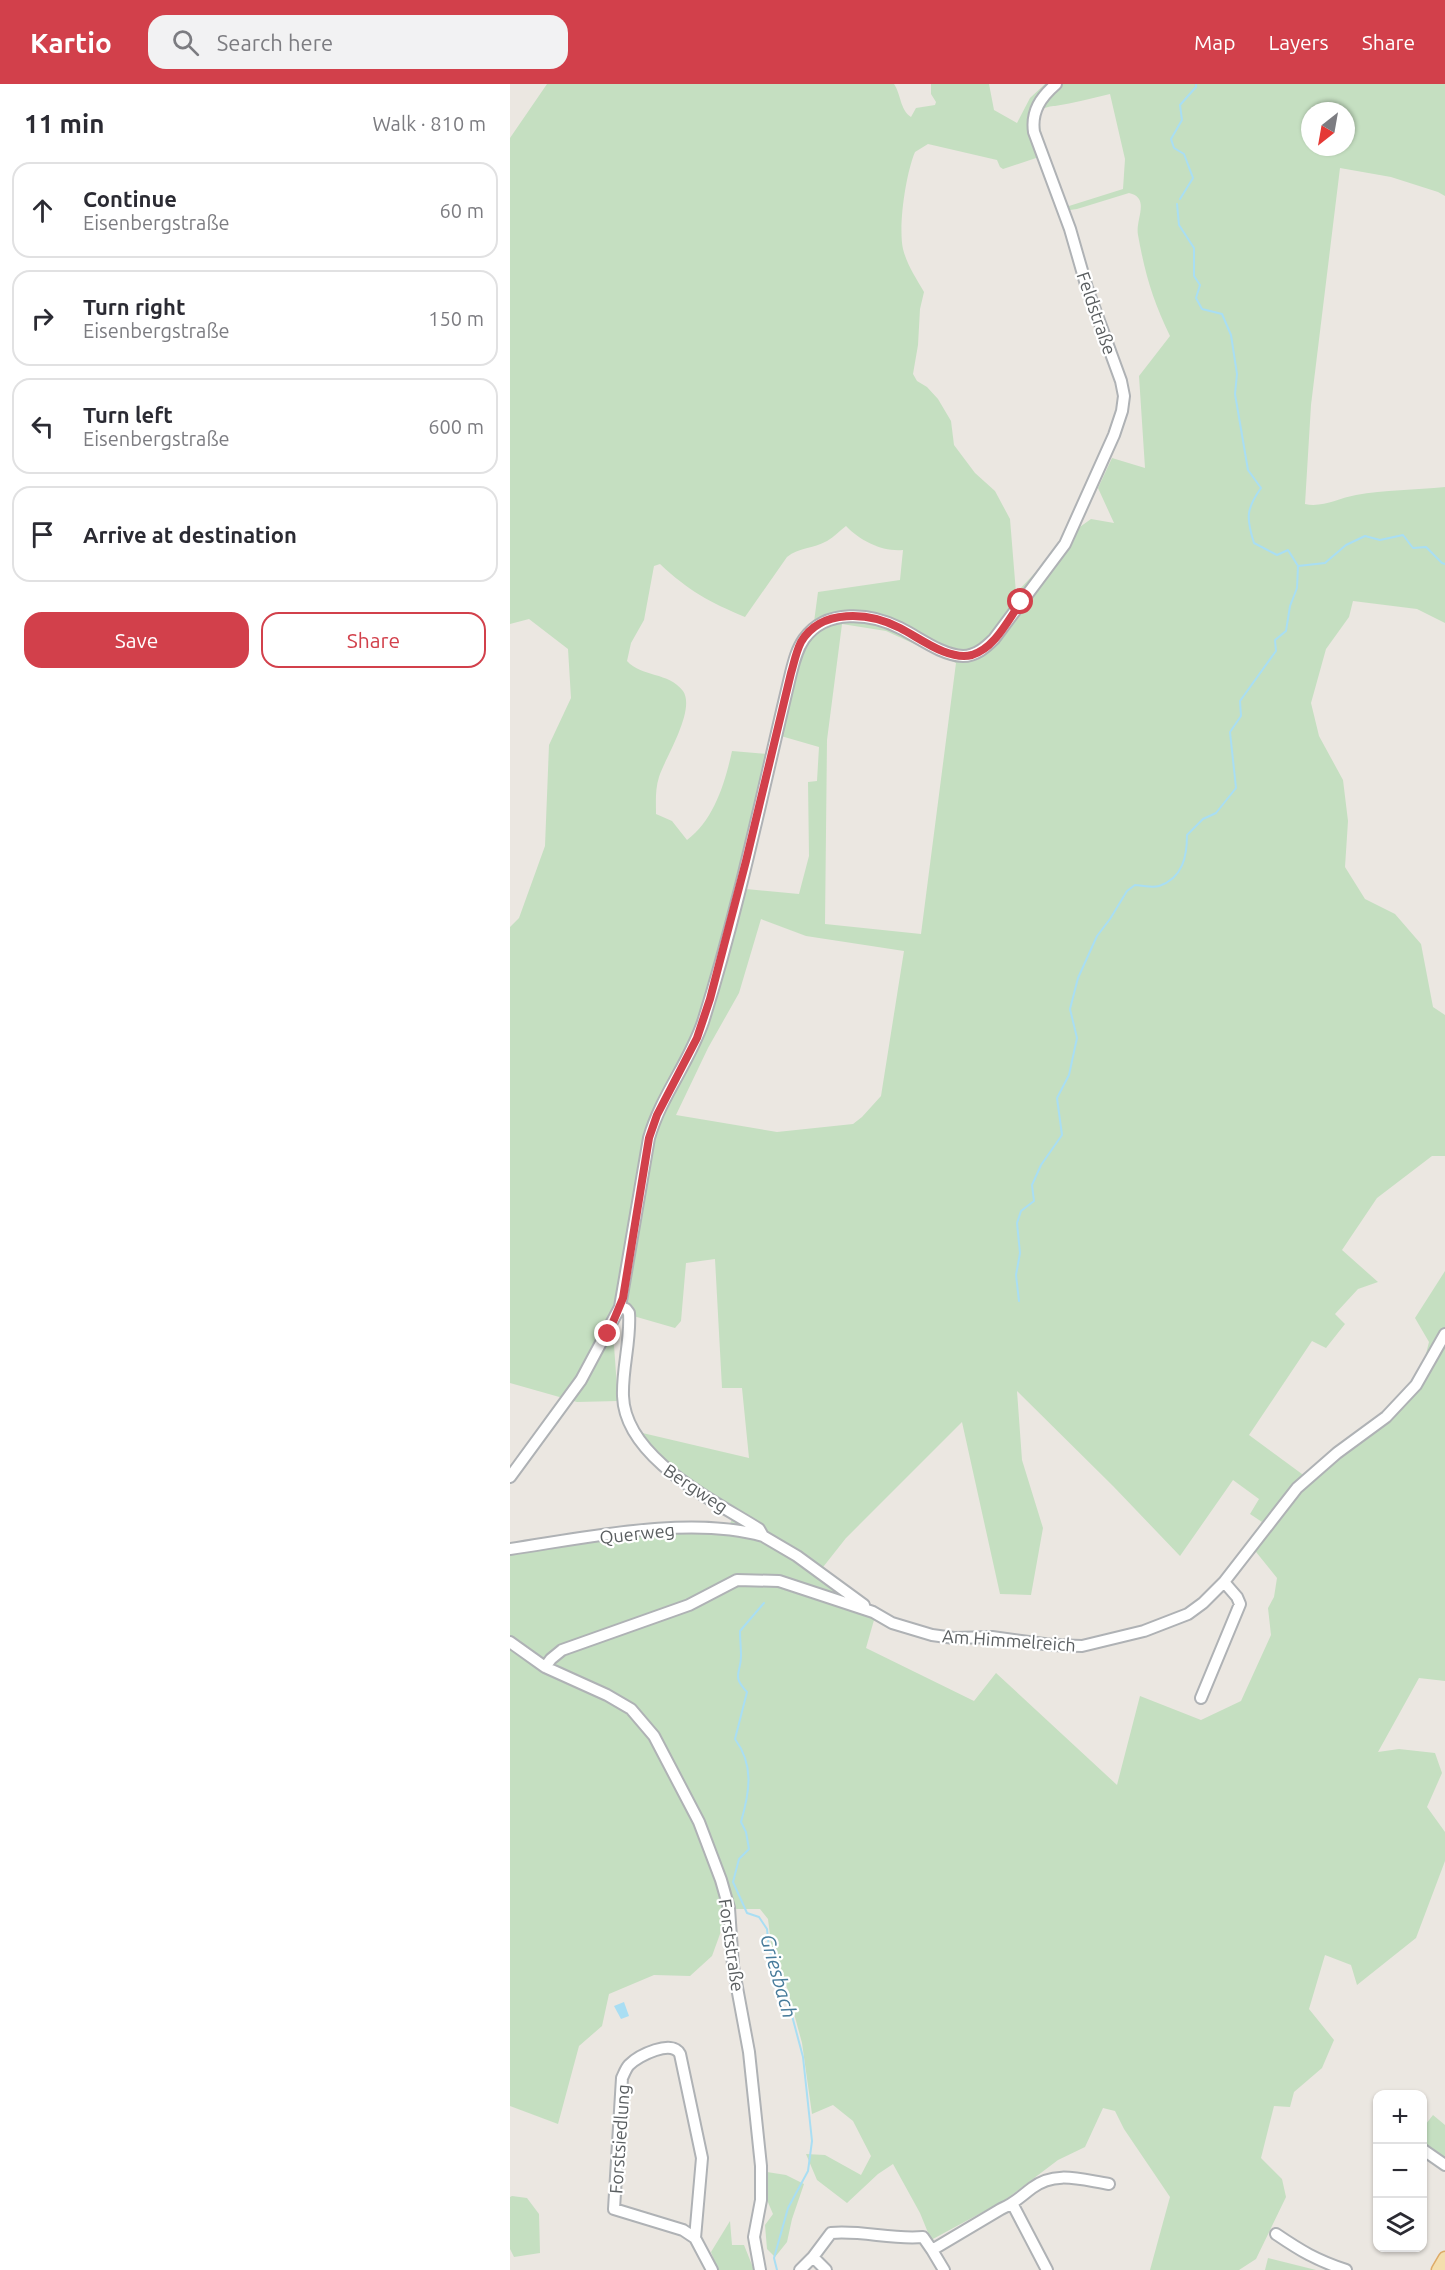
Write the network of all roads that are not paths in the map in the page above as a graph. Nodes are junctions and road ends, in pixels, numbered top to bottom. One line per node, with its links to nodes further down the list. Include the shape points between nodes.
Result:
1 (1056, 84): 2 (street, Feldstraße, via 1036,108 1034,132 1121,381 1124,396 1114,435 1065,544 986,647 970,656 947,652 898,626 843,616 826,620 802,640 706,1010 697,1038 649,1138)
2 (620, 1307): 4 (street, via 581,1380); 5 (street, Bergweg, via 629,1313 623,1398 633,1431 661,1465 759,1529)
3 (1445, 1334): 7 (street, Am Himmelreich, via 1416,1385 1386,1417 1336,1453 1297,1488)
4 (510, 1477)
5 (763, 1536): 6 (street, Querweg, via 694,1527); 8 (street, Bergweg)
6 (510, 1549)
7 (1224, 1582): 8 (street, Am Himmelreich, via 1188,1614 1144,1631 1082,1646 932,1635 892,1623); 11 (street, via 1240,1605)
8 (873, 1612): 10 (street, Am Himmelreich, via 779,1581 737,1580 689,1605 562,1650)
9 (510, 1642): 10 (street, Forststraße)
10 (546, 1667): 22 (street, Forststraße, via 607,1695 631,1709 643,1722 699,1822 721,1880 729,1908 733,1966 749,2052 761,2166 761,2200 754,2237)
11 (1201, 1698)
12 (1427, 2152): 13 (street)
13 (1445, 2165)
14 (1109, 2184): 15 (street, via 1056,2177 1033,2188)
15 (1013, 2205): 18 (street); 26 (street)
16 (1276, 2234): 27 (street, via 1298,2250)
17 (695, 2238): 17 (street, Forstsiedlung, via 677,2227 614,2209 624,2073 642,2056 663,2048 675,2048 680,2054 701,2152); 21 (street)
18 (932, 2250): 19 (street, via 923,2237 902,2239 842,2232 831,2233); 25 (street)
19 (813, 2257): 23 (street); 24 (street)
20 (1445, 2258): 28 (main road)
21 (712, 2270)
22 (760, 2270)
23 (800, 2270)
24 (826, 2270)
25 (944, 2270)
26 (1047, 2270)
27 (1346, 2270)
28 (1438, 2270)

